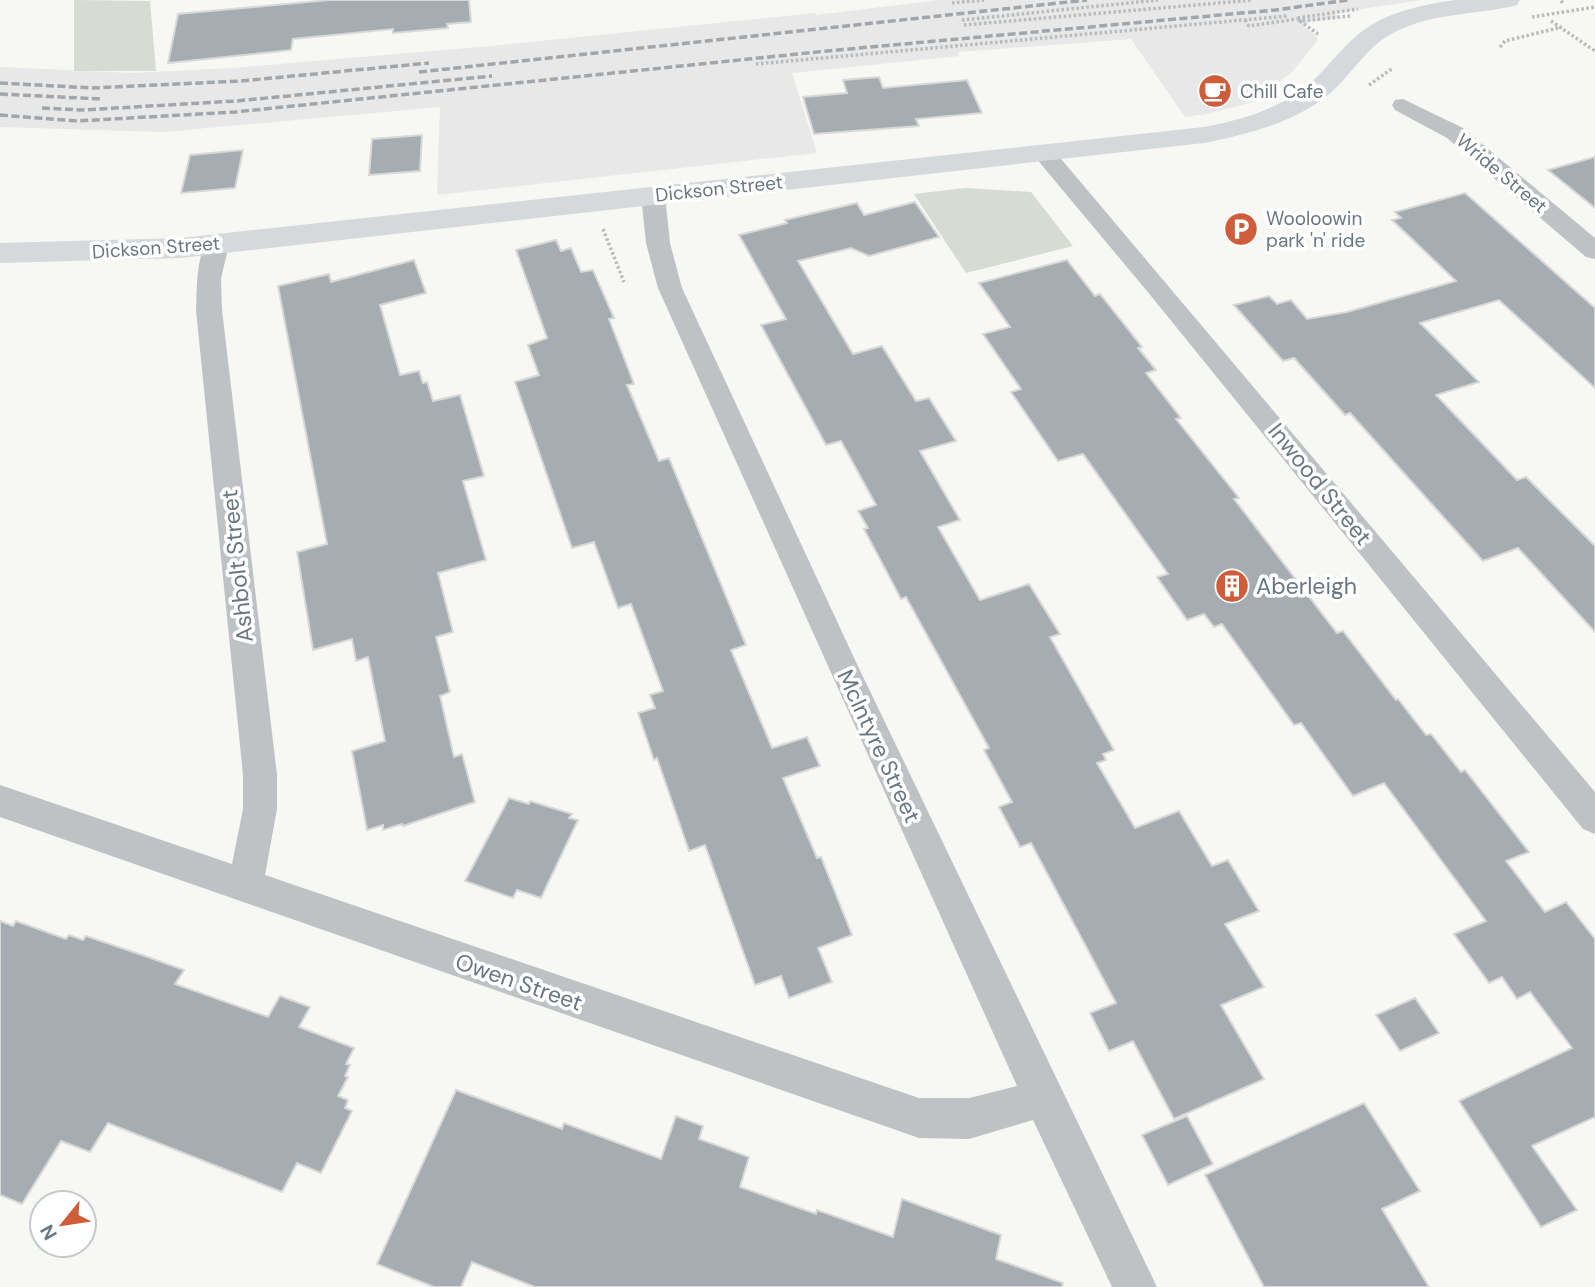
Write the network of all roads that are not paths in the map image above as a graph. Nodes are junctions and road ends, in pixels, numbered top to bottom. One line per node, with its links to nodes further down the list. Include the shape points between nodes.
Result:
1 (1508, 0): 3 (street, Dickson Street, via 1402,20 1360,44 1312,95 1269,117 1204,135)
2 (1403, 105): 6 (street, Wride Street, via 1455,133)
3 (1043, 152): 4 (street, Dickson Street); 9 (street, Inwood Street)
4 (653, 195): 5 (street, Dickson Street); 11 (street, McIntyre Street, via 658,243 670,288)
5 (217, 244): 7 (street, Dickson Street); 10 (street, Ashbolt Street, via 209,279 209,310 260,775 260,808)
6 (1595, 251)
7 (0, 253)
8 (0, 801): 10 (street, Owen Street)
9 (1595, 818)
10 (245, 887): 11 (street, Owen Street, via 919,1118 951,1122 982,1118)
11 (1043, 1097): 12 (street, McIntyre Street)
12 (1135, 1287)

